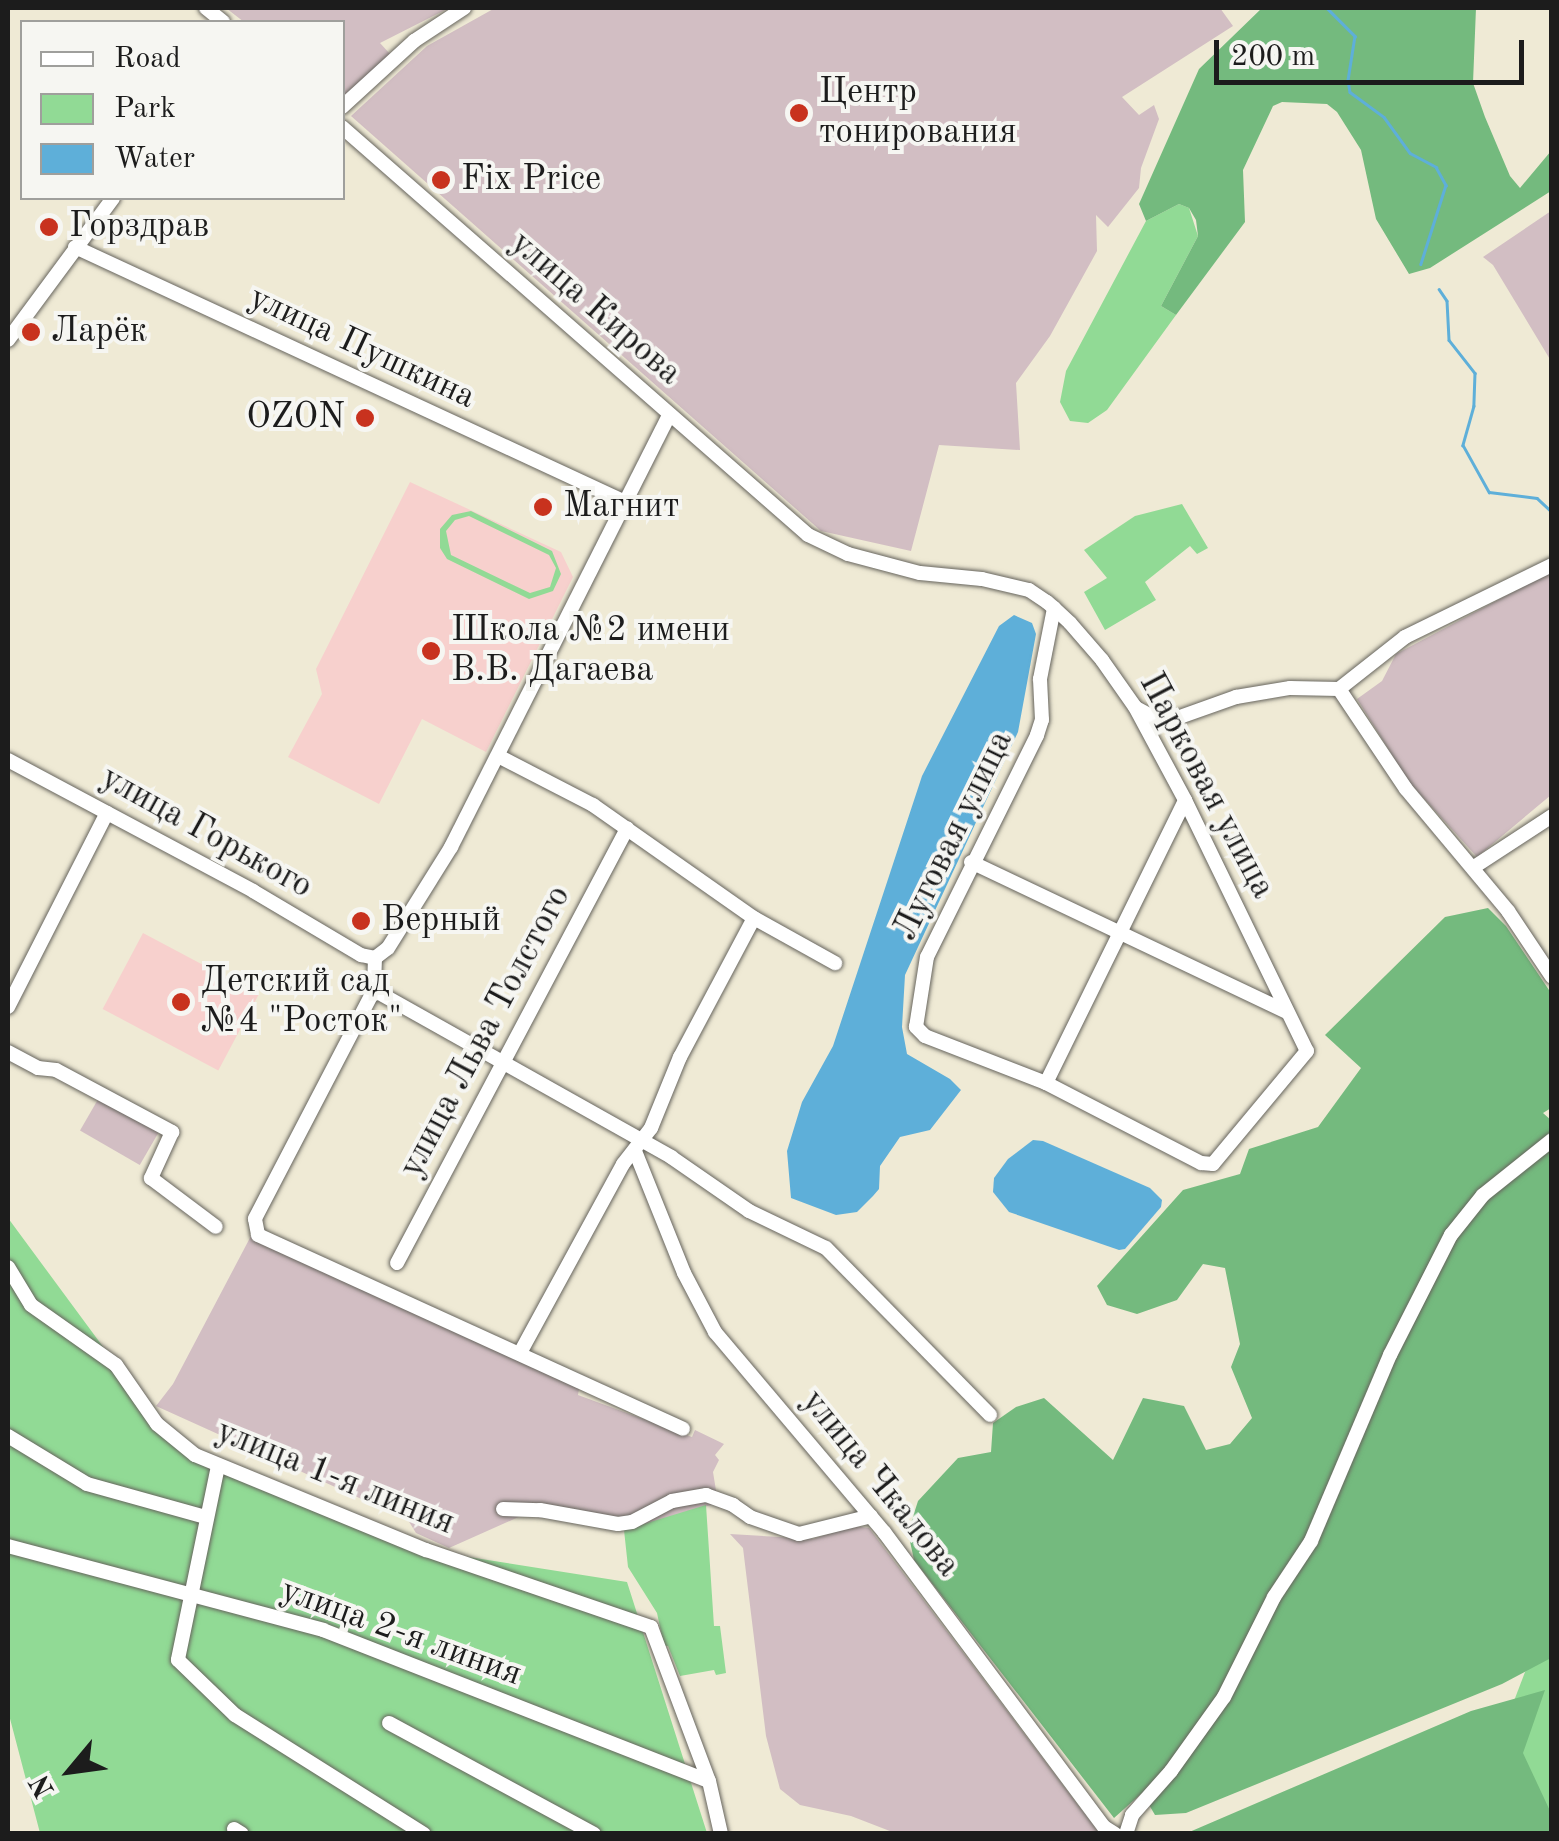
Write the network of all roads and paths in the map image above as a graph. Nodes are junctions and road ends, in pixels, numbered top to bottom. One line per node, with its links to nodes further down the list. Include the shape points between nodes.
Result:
1 (464, 8): 2 (street, via 414,41)
2 (345, 105)
3 (345, 130): 7 (street, улица Кирова)
4 (111, 200): 5 (street)
5 (75, 247): 6 (street); 8 (street, улица Пушкина)
6 (8, 340)
7 (669, 415): 8 (street); 10 (street, улица Кирова, via 808,536 920,573)
8 (625, 502): 14 (street)
9 (1552, 565): 12 (street, via 1405,637)
10 (1012, 585): 11 (street, Парковая улица)
11 (1054, 608): 13 (street, Парковая улица); 20 (street, Луговая улица, via 1040,679 1042,720)
12 (1339, 689): 13 (street, via 1236,696 1177,718); 21 (street, via 1406,789)
13 (1136, 708): 16 (street, Парковая улица)
14 (500, 757): 19 (street); 24 (street, via 442,862)
15 (8, 760): 17 (street, улица Горького)
16 (1185, 800): 23 (street); 29 (street, Парковая улица)
17 (107, 813): 24 (street, улица Горького); 28 (street)
18 (1552, 816): 21 (street)
19 (627, 828): 22 (street); 31 (street, улица Льва Толстого)
20 (971, 862): 23 (street); 32 (street, Луговая улица, via 923,970 918,1031)
21 (1474, 867): 26 (street)
22 (754, 918): 25 (street); 34 (street)
23 (1122, 931): 29 (street); 32 (street)
24 (375, 958): 27 (street)
25 (834, 963)
26 (1552, 977)
27 (374, 990): 31 (street); 38 (street, via 255,1219 258,1234)
28 (8, 1007)
29 (1288, 1012): 32 (street, Парковая улица, via 1307,1050 1213,1164)
30 (8, 1052): 35 (street, via 172,1132 150,1178)
31 (505, 1061): 34 (street); 36 (street, улица Льва Толстого)
32 (1046, 1083)
33 (1552, 1140): 54 (street, via 1483,1194 1451,1234 1390,1354 1311,1541 1224,1696 1132,1815)
34 (638, 1146): 38 (street); 39 (street, via 826,1248); 44 (street, улица Чкалова, via 684,1273 715,1332)
35 (216, 1227)
36 (397, 1263)
37 (8, 1267): 42 (street, улица 1-я линия, via 42,1315 116,1364 170,1438)
38 (520, 1353): 40 (street)
39 (990, 1416)
40 (683, 1429)
41 (8, 1436): 45 (street, via 86,1484)
42 (218, 1466): 45 (street); 49 (street, улица 1-я линия, via 426,1550 650,1627)
43 (503, 1509): 44 (street, via 618,1524 706,1495 799,1534)
44 (871, 1516): 53 (street, улица Чкалова)
45 (205, 1518): 47 (street)
46 (8, 1546): 47 (street, улица 2-я линия)
47 (189, 1594): 49 (street, улица 2-я линия, via 324,1630); 50 (street, via 176,1654 235,1715)
48 (389, 1724): 51 (street)
49 (709, 1780): 52 (street)
50 (424, 1834)
51 (594, 1834)
52 (722, 1834)
53 (1115, 1834)
54 (1126, 1834)

